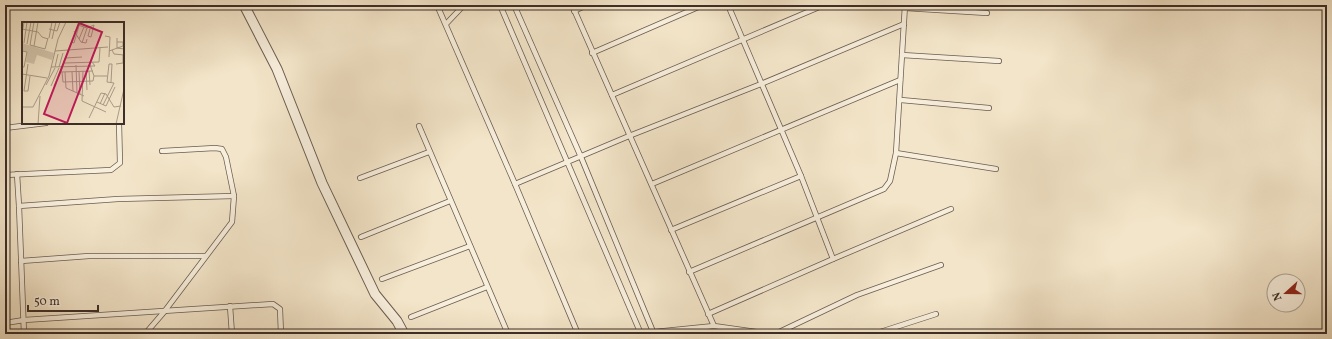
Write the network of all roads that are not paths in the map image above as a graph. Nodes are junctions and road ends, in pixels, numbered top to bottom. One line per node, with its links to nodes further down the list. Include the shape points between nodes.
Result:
1 (244, 5): 70 (street, via 277,69 322,183 375,294)
2 (438, 5): 14 (lane)
3 (464, 5): 14 (lane)
4 (500, 5): 35 (lane)
5 (514, 5): 34 (lane)
6 (572, 5): 12 (lane)
7 (587, 5): 12 (lane)
8 (703, 5): 17 (lane)
9 (728, 5): 16 (lane)
10 (824, 5): 16 (lane)
11 (905, 6): 13 (lane); 15 (lane)
12 (574, 10): 17 (lane)
13 (987, 13)
14 (446, 24): 41 (lane)
15 (904, 24): 18 (lane); 21 (lane)
16 (743, 39): 21 (lane); 22 (lane)
17 (592, 54): 22 (lane)
18 (902, 55): 19 (lane); 20 (lane)
19 (999, 61)
20 (900, 80): 23 (lane); 29 (lane)
21 (761, 84): 29 (lane); 30 (lane)
22 (612, 95): 30 (lane)
23 (901, 100): 24 (lane); 33 (lane)
24 (989, 108)
25 (38, 124): 28 (lane)
26 (119, 124): 37 (lane, via 120,163 111,170)
27 (419, 126): 32 (lane)
28 (5, 128)
29 (781, 129): 39 (lane); 42 (lane)
30 (629, 136): 34 (lane); 42 (lane)
31 (162, 151): 43 (lane, via 222,149)
32 (430, 152): 40 (lane); 44 (lane)
33 (896, 153): 36 (lane); 47 (lane, via 890,181 884,189)
34 (581, 157): 35 (lane); 75 (lane)
35 (568, 163): 41 (lane); 74 (lane)
36 (996, 169)
37 (17, 174): 38 (lane); 45 (lane)
38 (5, 175)
39 (801, 176): 47 (lane); 48 (lane)
40 (360, 178)
41 (515, 184): 72 (lane)
42 (652, 184): 48 (lane)
43 (234, 196): 45 (lane, via 118,199); 51 (lane, via 232,222)
44 (450, 201): 49 (lane); 50 (lane)
45 (19, 206): 53 (lane)
46 (950, 209): 52 (lane)
47 (818, 218): 52 (lane); 55 (lane)
48 (671, 230): 55 (lane)
49 (361, 237)
50 (470, 246): 56 (lane); 57 (lane)
51 (205, 256): 53 (lane, via 89,256); 59 (lane)
52 (832, 258): 60 (lane)
53 (21, 261): 63 (lane)
54 (941, 265): 77 (lane, via 857,296)
55 (689, 272): 60 (lane)
56 (382, 279)
57 (487, 287): 62 (lane); 71 (lane)
58 (230, 306): 59 (lane); 68 (lane); 69 (lane, via 273,304 280,309)
59 (164, 312): 63 (lane); 67 (lane)
60 (708, 314): 65 (lane)
61 (936, 314): 78 (lane)
62 (411, 317)
63 (24, 320): 64 (lane); 66 (lane)
64 (5, 323)
65 (714, 326): 75 (lane); 76 (lane)
66 (24, 334)
67 (145, 334)
68 (232, 334)
69 (281, 334)
70 (404, 334)
71 (508, 334)
72 (578, 334)
73 (634, 334): 74 (lane)
74 (641, 334): 75 (lane)
75 (654, 334)
76 (771, 334)
77 (775, 334)
78 (874, 334)

